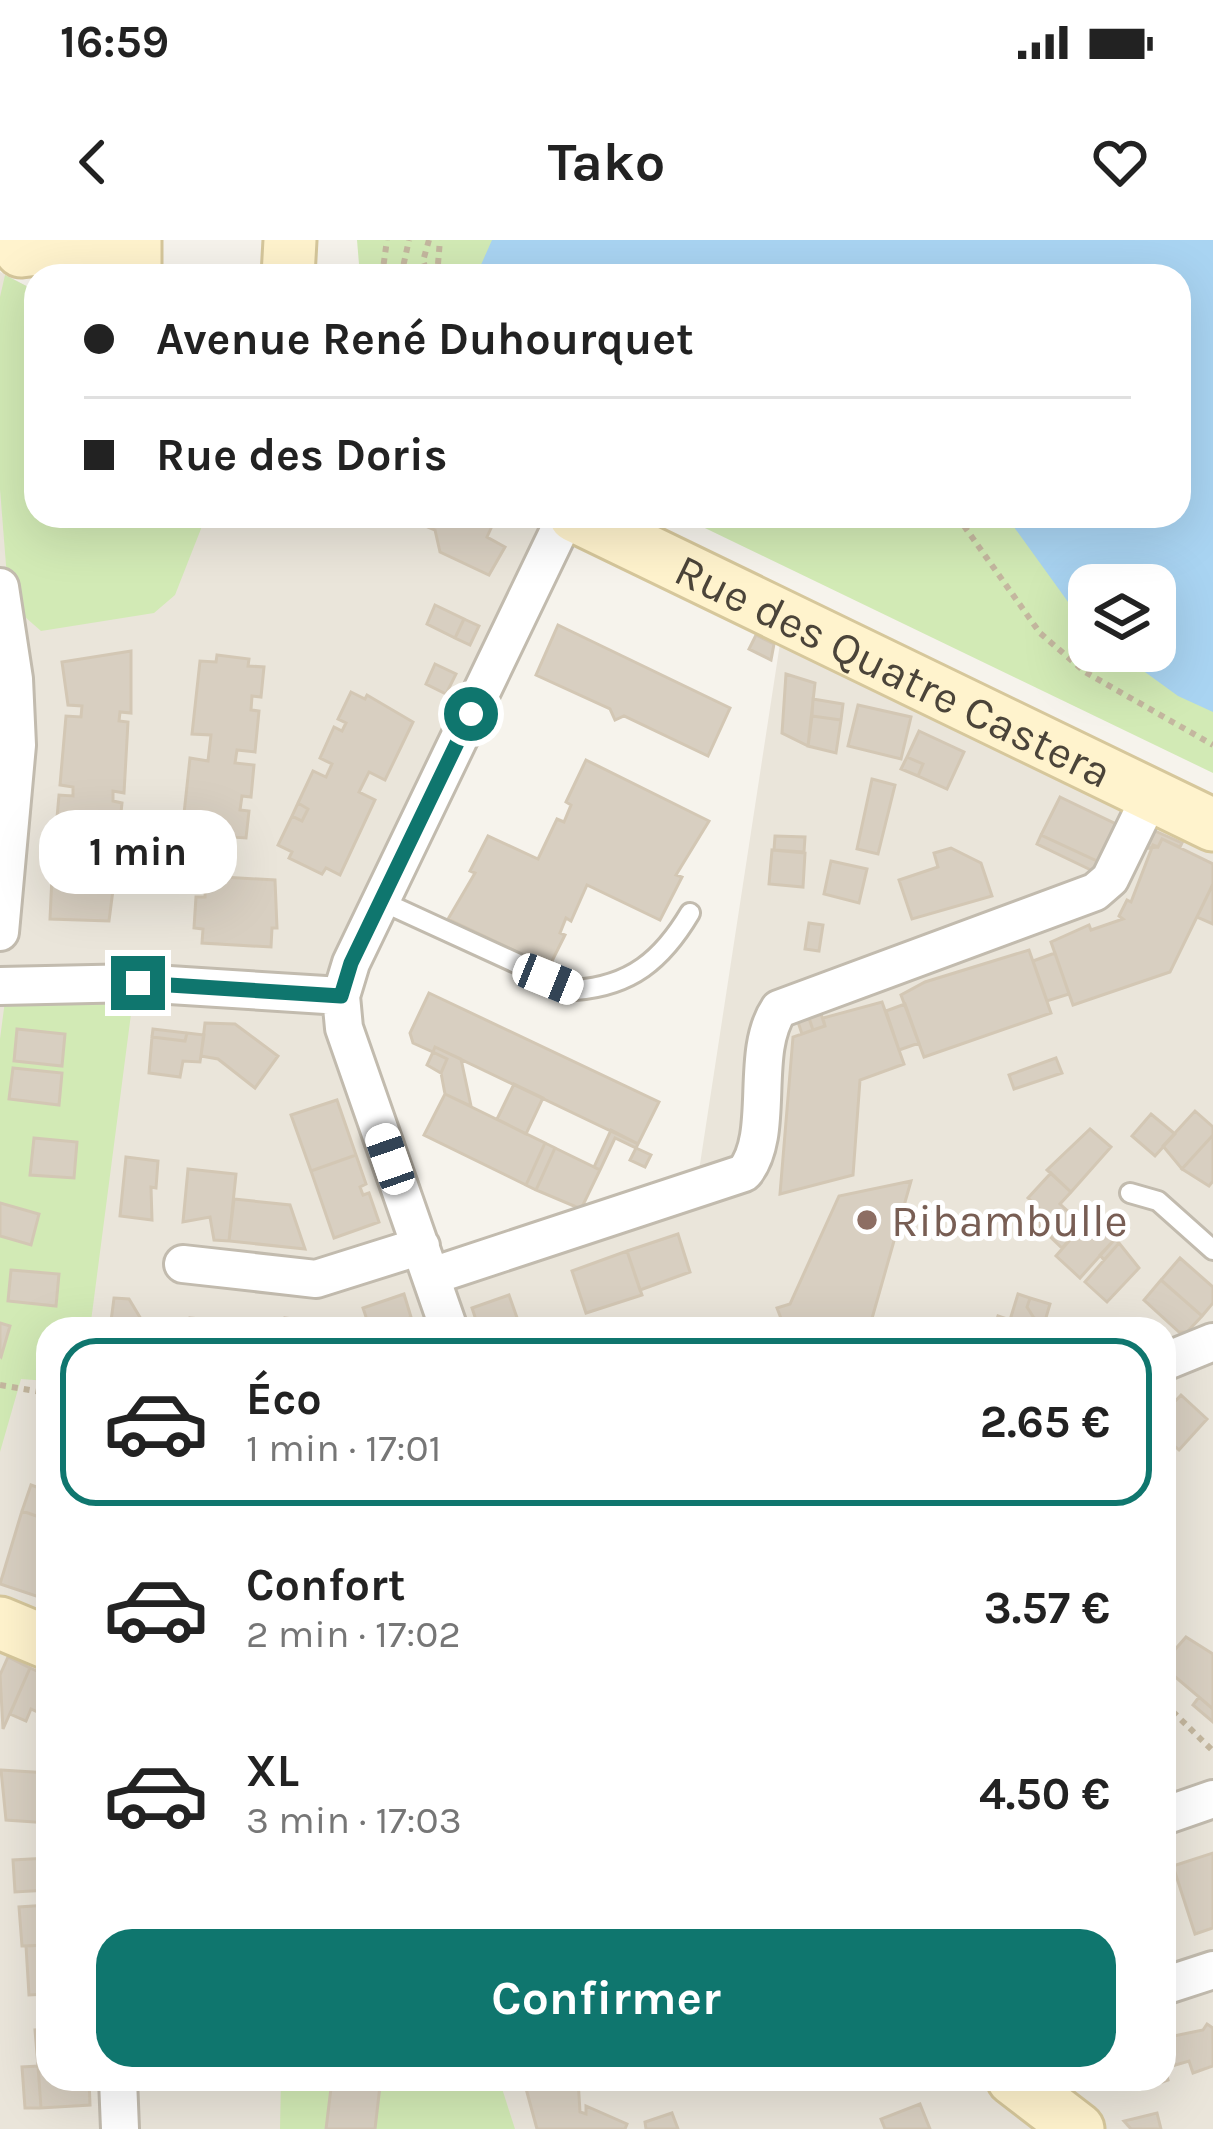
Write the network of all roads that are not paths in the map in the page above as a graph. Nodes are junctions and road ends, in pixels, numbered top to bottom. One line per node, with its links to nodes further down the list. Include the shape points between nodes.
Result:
1 (113, 240): 2 (street)
2 (6, 247): 3 (street)
3 (42, 264)
4 (564, 528): 9 (street)
5 (595, 528): 7 (street, Rue des Quatre Castera)
6 (0, 587): 11 (street, via 17,745)
7 (1151, 795): 8 (street, Rue des Quatre Castera); 16 (street, via 1110,879 1095,892 779,1009 767,1036 752,1164 744,1173)
8 (1213, 825)
9 (381, 901): 10 (lane, via 575,990 638,974 667,951); 13 (street)
10 (690, 913)
11 (0, 932)
12 (0, 986): 13 (street, via 138,983)
13 (341, 996): 16 (street, via 344,1028)
14 (1130, 1193): 15 (lane, via 1158,1201)
15 (1213, 1250)
16 (426, 1261): 17 (street, via 316,1279); 18 (street)
17 (183, 1264)
18 (444, 1317)
19 (1213, 1342): 20 (street)
20 (1176, 1357)
21 (0, 1623): 22 (street)
22 (36, 1637)
23 (1213, 1799): 24 (street)
24 (1176, 1812)
25 (1213, 1970): 26 (street)
26 (1176, 1982)
27 (118, 2091): 29 (street)
28 (1029, 2091): 30 (street)
29 (120, 2129)
30 (1078, 2129)

